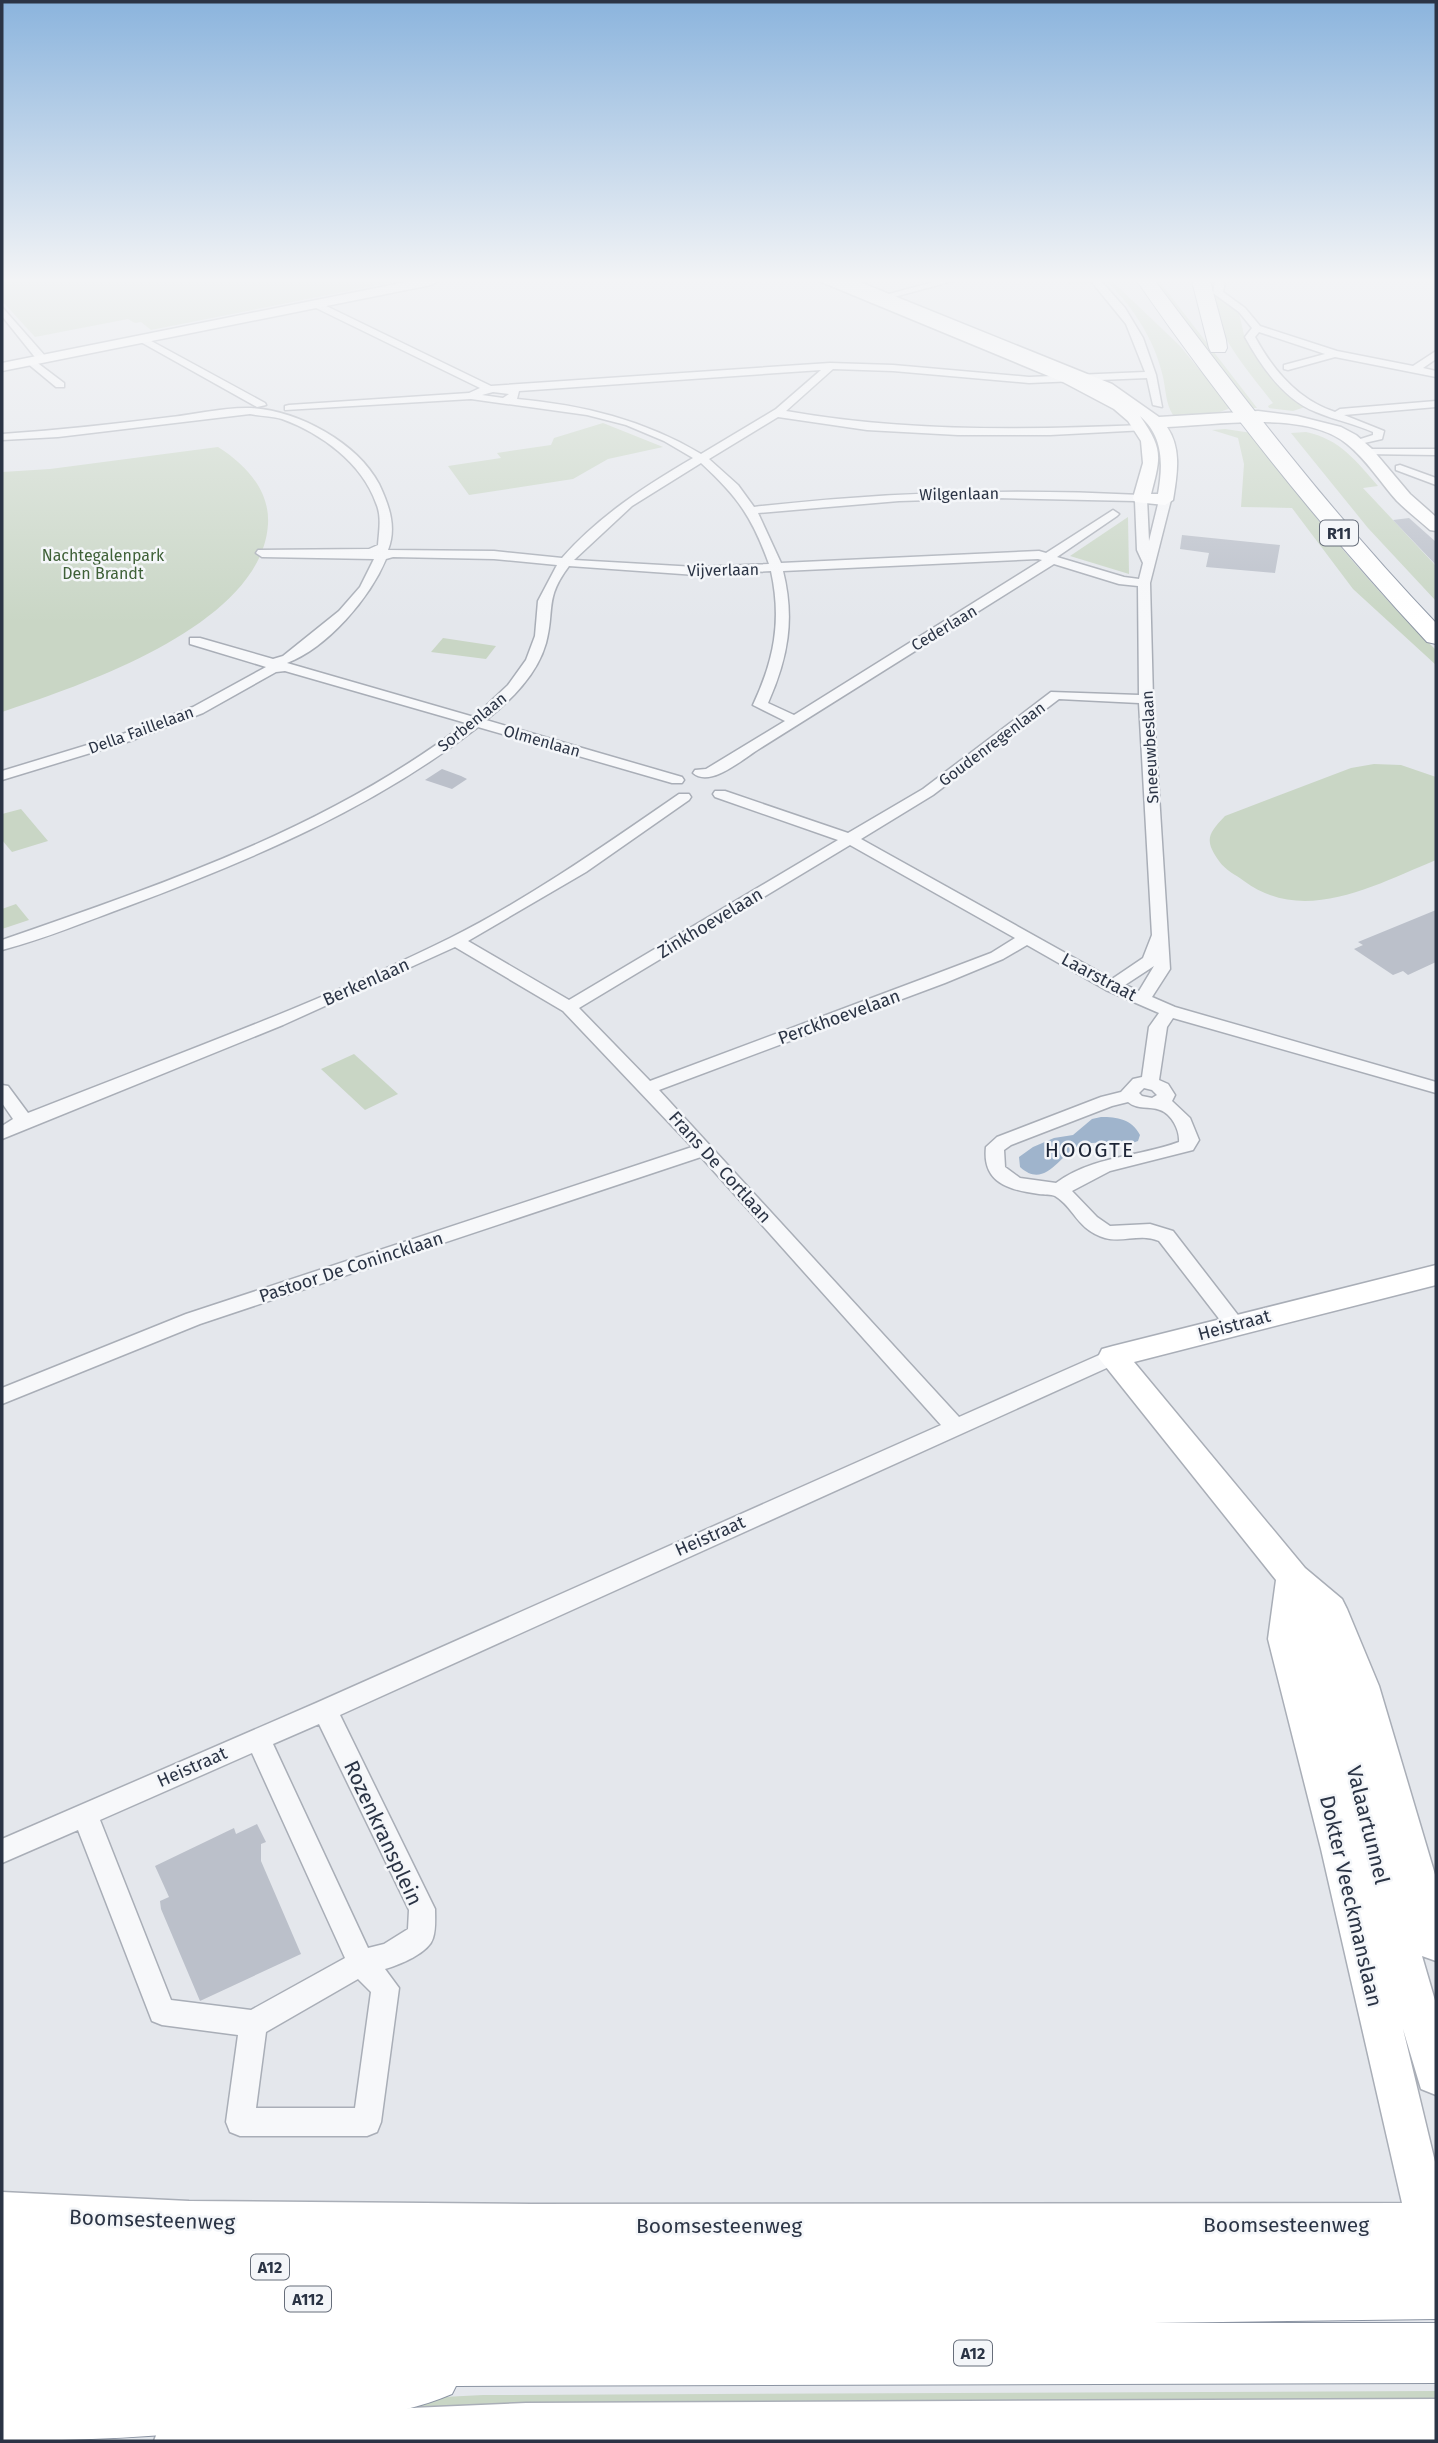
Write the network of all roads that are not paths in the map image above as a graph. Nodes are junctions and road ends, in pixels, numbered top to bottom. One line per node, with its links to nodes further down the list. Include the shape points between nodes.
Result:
1 (233, 395): 13 (street)
2 (514, 395): 10 (street)
3 (800, 395): 15 (street, Sorbenlaan)
4 (1098, 395): 18 (street)
5 (1121, 395): 18 (street)
6 (1153, 395): 18 (street)
7 (1242, 395): 17 (highway, R11)
8 (1296, 395): 16 (street, via 1311,407)
9 (471, 396): 10 (street); 14 (street)
10 (503, 401): 23 (street, via 564,407 641,426)
11 (1436, 404): 12 (street)
12 (1413, 406): 16 (street); 19 (street)
13 (255, 408): 14 (street); 20 (street)
14 (287, 412): 32 (street, Della Faillelaan, via 349,454 369,476 386,521)
15 (776, 413): 18 (street, via 892,429 889,440 969,443 979,443 979,431); 23 (street, Sorbenlaan)
16 (1330, 413): 19 (street)
17 (1260, 419): 18 (street); 21 (street, via 1329,433); 38 (highway, R11); 39 (highway, R11, via 1348,543)
18 (1154, 421): 26 (street); 27 (street, via 1171,447)
19 (1374, 428): 21 (street, via 1378,437)
20 (2, 437)
21 (1360, 448): 22 (street); 30 (street)
22 (1436, 452)
23 (701, 459): 28 (street, via 732,482); 34 (street, Sorbenlaan, via 625,506)
24 (1400, 468): 25 (street)
25 (1436, 482)
26 (1141, 498): 27 (street, Wilgenlaan); 28 (street, Wilgenlaan, via 939,494); 35 (street, Sneeuwbeslaan, via 1143,550)
27 (1165, 500): 35 (street, Sneeuwbeslaan)
28 (754, 510): 36 (street)
29 (1113, 514): 33 (street, Cederlaan)
30 (1436, 526)
31 (262, 553): 32 (street, Vijverlaan)
32 (382, 553): 34 (street, Vijverlaan, via 494,555); 41 (street, Della Faillelaan, via 368,584 348,609 326,632)
33 (1050, 559): 36 (street, Vijverlaan, via 1039,555); 37 (street); 43 (street, Cederlaan)
34 (567, 563): 36 (street, Vijverlaan, via 656,570); 44 (street, Sorbenlaan, via 544,601 536,655 517,683)
35 (1148, 563): 37 (street, Sneeuwbeslaan)
36 (776, 569): 43 (street, via 786,619 778,666 760,705)
37 (1144, 583): 42 (street, Sneeuwbeslaan)
38 (1436, 613)
39 (1436, 637)
40 (195, 641): 41 (street, Olmenlaan)
41 (279, 665): 44 (street, Olmenlaan); 47 (street, Della Faillelaan, via 198,710)
42 (1146, 699): 50 (street, Goudenregenlaan, via 1056,695 928,792); 51 (street, Sneeuwbeslaan)
43 (795, 720): 45 (street, Cederlaan)
44 (475, 722): 48 (street, Olmenlaan); 54 (street, Sorbenlaan, via 363,798 292,835 167,888)
45 (754, 746): 46 (street, Cederlaan); 49 (street, Cederlaan, via 716,774)
46 (700, 774): 48 (street); 49 (street)
47 (2, 776)
48 (677, 780): 49 (street, via 673,787)
49 (708, 792): 50 (street, Laarstraat); 53 (street, Berkenlaan)
50 (850, 839): 52 (street, Laarstraat); 57 (street, Zinkhoevelaan)
51 (1160, 931): 55 (street, Sneeuwbeslaan, via 1151,960); 56 (street, Sneeuwbeslaan, via 1162,969)
52 (1027, 938): 55 (street, Laarstraat); 60 (street, Perckhoevelaan, via 997,956 939,979)
53 (456, 941): 57 (street, Frans De Cortlaan); 65 (street, Berkenlaan, via 277,1021)
54 (2, 945)
55 (1112, 986): 56 (street, Laarstraat)
56 (1142, 1000): 58 (street, Laarstraat)
57 (569, 1007): 60 (street, Frans De Cortlaan)
58 (1169, 1011): 59 (street, via 1158,1027); 61 (street, Laarstraat)
59 (1150, 1083): 63 (street, via 1134,1085); 64 (street, via 1165,1091)
60 (648, 1088): 68 (street, Frans De Cortlaan)
61 (1436, 1088)
62 (2, 1090): 65 (street)
63 (1130, 1096): 64 (street, via 1144,1104); 69 (street, via 995,1147 995,1168 1006,1179)
64 (1161, 1102): 69 (street, via 1185,1124 1190,1140 1186,1146 1091,1168)
65 (24, 1121): 66 (street, Berkenlaan); 67 (street, Berkenlaan)
66 (2, 1125)
67 (2, 1133)
68 (705, 1149): 73 (street, Pastoor De Conincklaan, via 193,1319); 74 (street, Frans De Cortlaan)
69 (1060, 1190): 71 (street, via 1101,1229 1112,1233 1152,1229 1166,1236)
70 (1436, 1275): 71 (street, Heistraat)
71 (1234, 1324): 72 (street, Heistraat)
72 (1113, 1357): 74 (street, Heistraat); 75 (street)
73 (2, 1396)
74 (955, 1427): 76 (street, Heistraat)
75 (1293, 1577): 80 (street, via 1330,1609 1361,1686); 83 (street, Valaartunnel, via 1324,1652); 85 (street, Dokter Veeckmanslaan, via 1285,1639)
76 (325, 1710): 77 (street, Heistraat); 81 (street, Rozenkransplein, via 422,1909 421,1936 390,1955)
77 (258, 1738): 78 (street, Heistraat); 81 (street)
78 (85, 1815): 79 (street, Heistraat); 82 (street, via 162,2012)
79 (2, 1851)
80 (1436, 1943)
81 (361, 1963): 82 (street, Rozenkransplein); 82 (street, via 385,1988 367,2122 240,2122)
82 (253, 2024)
83 (1436, 2076)
84 (2, 2214): 85 (street, Boomsesteenweg, via 189,2223)
85 (1434, 2235): 87 (highway, via 656,2259)
86 (2, 2254): 87 (highway, A12, via 190,2266)
87 (539, 2269): 90 (highway, A12)
88 (1436, 2290): 90 (highway, A12)
89 (2, 2294): 90 (highway, A112)
90 (614, 2302)
91 (2, 2338): 93 (highway, A112, via 427,2337)
92 (1436, 2353): 93 (highway, A12)
93 (510, 2354): 94 (highway, A12); 95 (highway, via 361,2390 85,2411)
94 (2, 2373)
95 (2, 2412)
96 (1436, 2421): 97 (street, via 526,2426)
97 (177, 2441)

